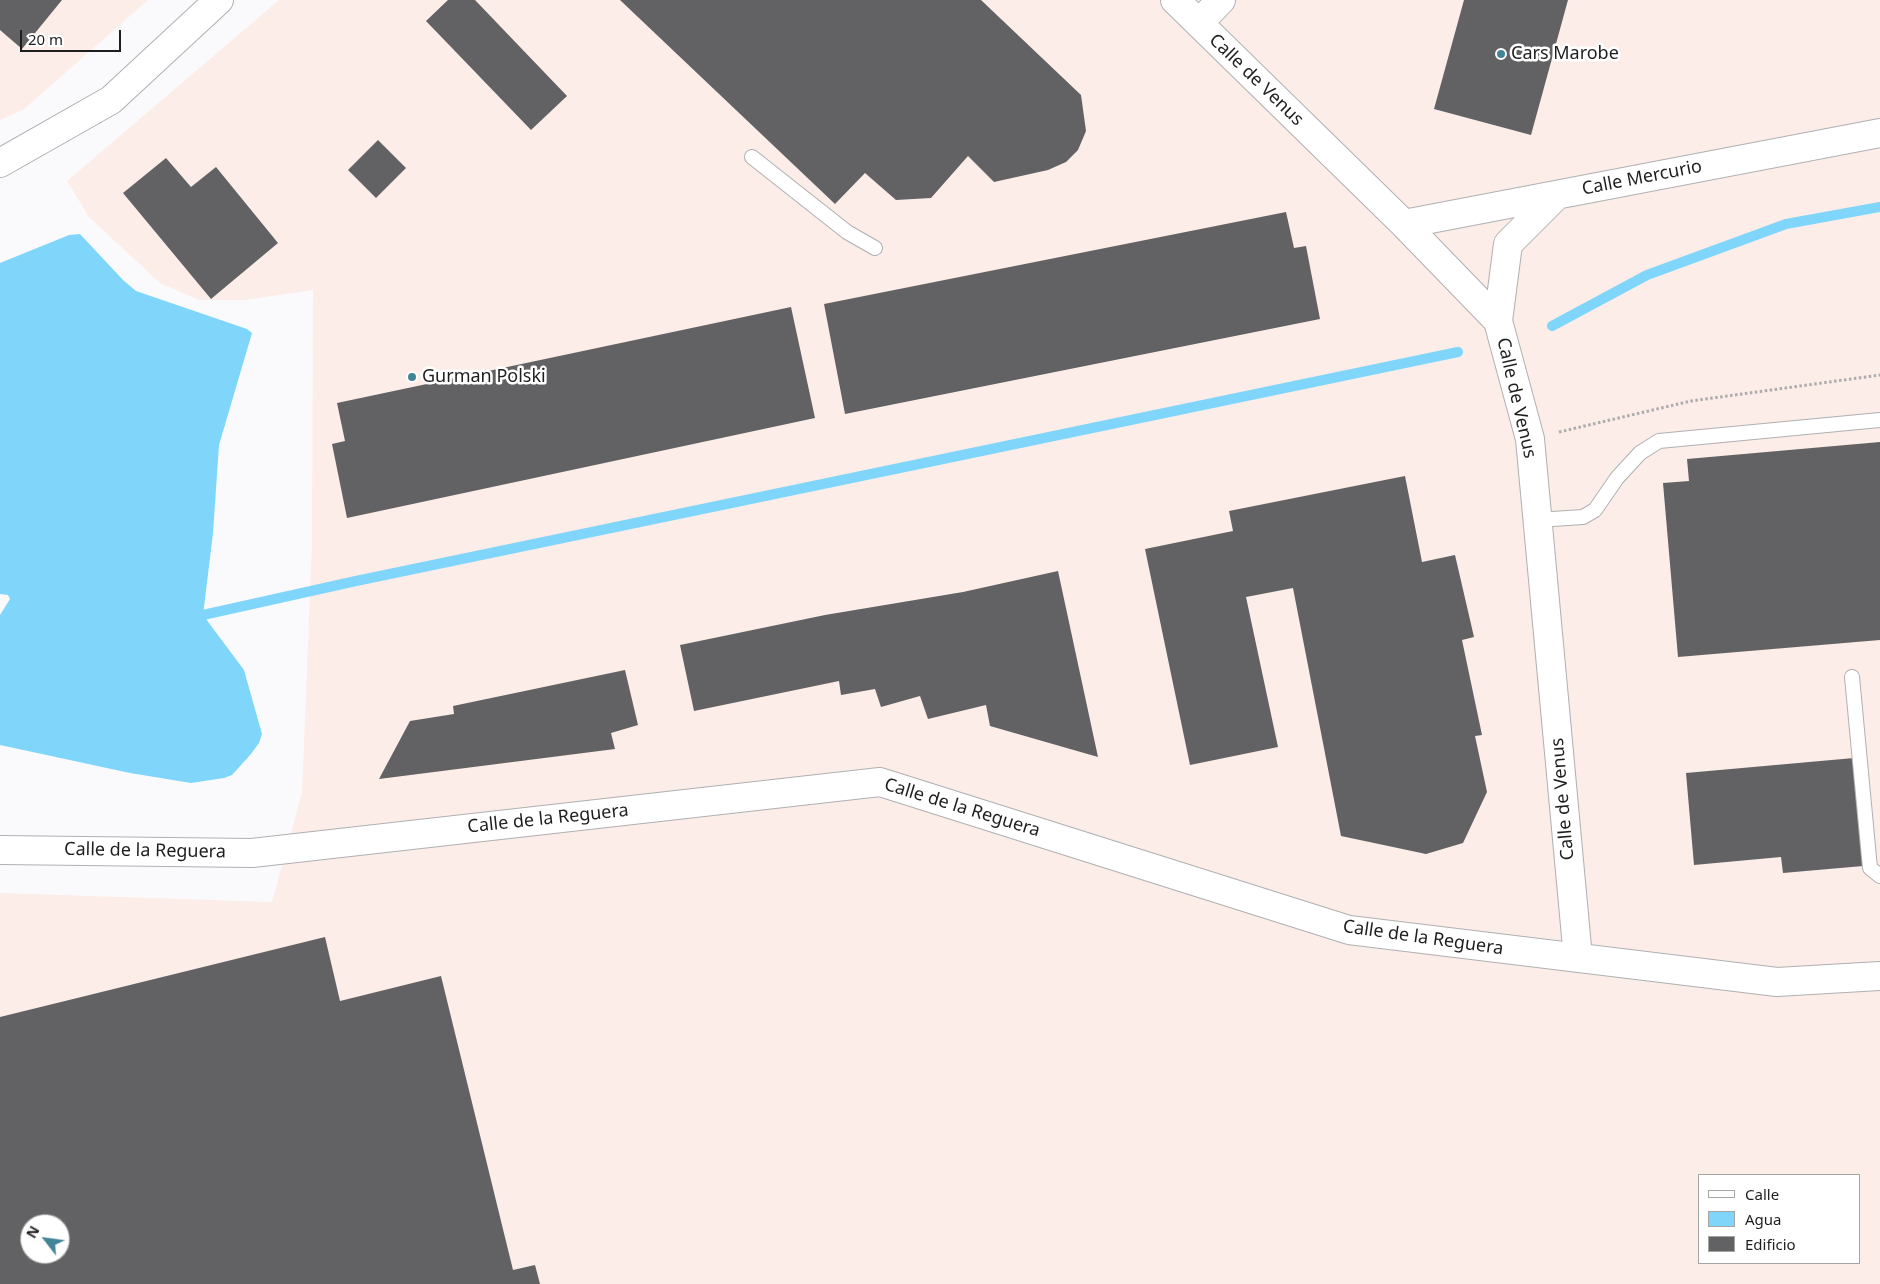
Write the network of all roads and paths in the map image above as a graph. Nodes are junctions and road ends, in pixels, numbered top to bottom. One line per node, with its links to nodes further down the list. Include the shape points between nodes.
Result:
1 (219, 0): 7 (street, via 111,100)
2 (1175, 0): 4 (street, Calle de Venus)
3 (1221, 0): 4 (street)
4 (1198, 23): 9 (street, Calle de Venus)
5 (1880, 133): 8 (street, Calle Mercurio)
6 (752, 158): 10 (lane, via 847,232)
7 (0, 163)
8 (1557, 195): 9 (street, Calle Mercurio); 11 (street, via 1508,244)
9 (1404, 224): 11 (street, Calle de Venus)
10 (875, 248)
11 (1498, 321): 14 (street, Calle de Venus)
12 (1880, 375): 14 (path, via 1691,401)
13 (1880, 420): 15 (lane, via 1659,441 1640,453 1617,478 1595,510 1583,517)
14 (1530, 438): 15 (street, Calle de Venus)
15 (1537, 520): 19 (street, Calle de Venus)
16 (1852, 677): 18 (lane, via 1870,868)
17 (0, 850): 19 (street, Calle de la Reguera, via 252,853 880,782 1349,930)
18 (1880, 876)
19 (1578, 958): 20 (street, Calle de la Reguera, via 1777,982)
20 (1880, 976)

